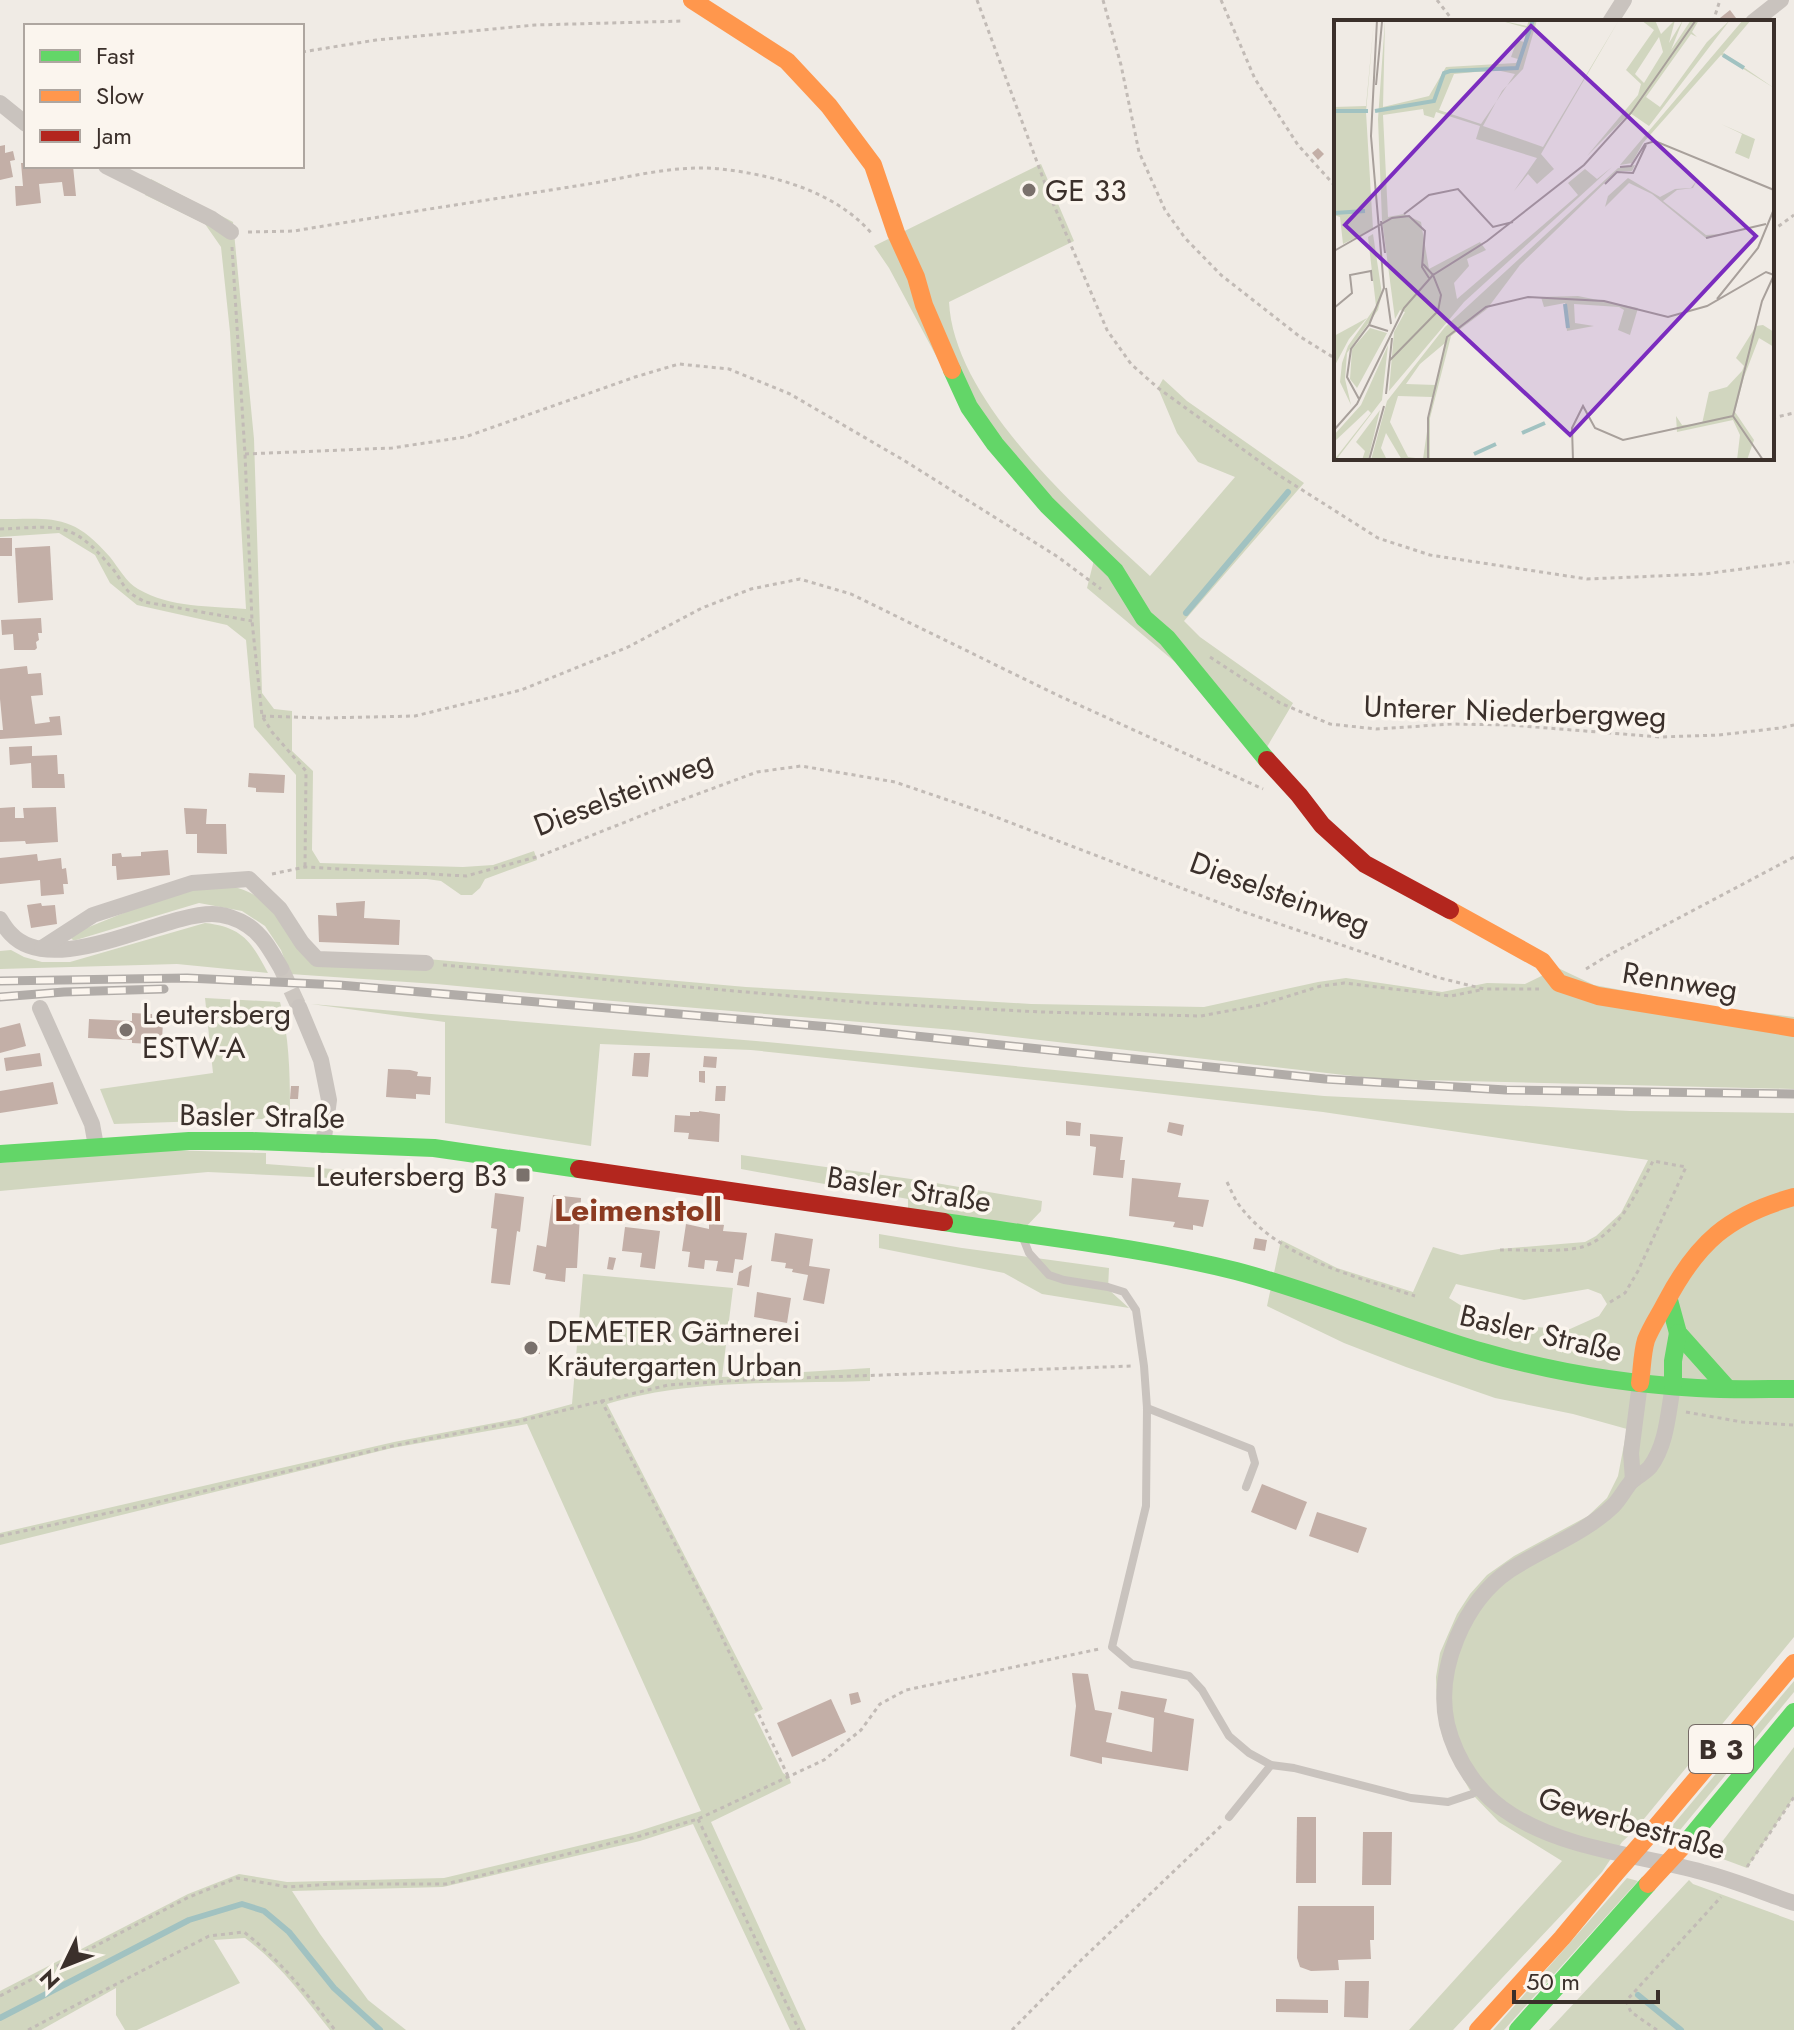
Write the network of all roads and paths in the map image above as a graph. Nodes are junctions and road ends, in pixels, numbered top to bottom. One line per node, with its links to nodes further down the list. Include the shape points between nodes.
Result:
1 (692, 0): 42 (main road, via 787,61 829,106 873,165 924,305 969,407 1047,505 1115,571 1144,618 1167,638 1322,825 1365,864 1542,961)
2 (977, 0): 28 (path, via 1047,189 1107,330 1131,364 1158,388 1277,474 1378,538 1430,555 1587,579 1704,574)
3 (1103, 0): 23 (path, via 1139,152 1165,210 1221,275)
4 (1221, 0): 18 (path, via 1255,79 1298,145)
5 (1437, 0): 9 (path)
6 (1624, 0): 10 (street)
7 (1720, 0): 11 (path)
8 (1781, 0): 12 (street)
9 (1452, 20)
10 (1611, 20)
11 (1714, 20)
12 (1756, 20)
13 (694, 23): 14 (path, via 535,25)
14 (304, 52)
15 (0, 103): 16 (street)
16 (24, 122)
17 (110, 168): 21 (street)
18 (1334, 185)
19 (1794, 215): 20 (path)
20 (1774, 230)
21 (231, 232): 22 (path, via 294,231 676,169 719,169 798,186 834,202); 26 (path)
22 (880, 243)
23 (1334, 358)
24 (1794, 413): 25 (path)
25 (1774, 418)
26 (245, 454): 29 (path, via 392,448 465,437 679,364 729,369 790,394 905,461); 30 (path)
27 (0, 529): 30 (path, via 72,531 102,556 130,593 145,602)
28 (1794, 562)
29 (1105, 592)
30 (252, 621): 32 (path)
31 (1244, 680): 33 (path, Unterer Niederbergweg, via 1280,703 1330,724 1376,729 1510,725 1660,737)
32 (262, 716): 34 (path, via 415,716 521,690 628,647 727,598 800,579 851,594); 36 (path, via 306,771)
33 (1794, 725)
34 (1266, 790)
35 (1794, 857): 42 (path)
36 (305, 867): 37 (path, Dieselsteinweg); 43 (path, Dieselsteinweg, via 466,876 540,856 757,772 801,766 895,782 1241,911)
37 (249, 879): 39 (street, via 192,883 93,915); 40 (street, via 280,909 317,959)
38 (0, 919): 39 (street, via 12,936)
39 (42, 948): 41 (street, via 103,943 212,914 227,916 261,936)
40 (426, 963): 43 (path, Dieselsteinweg, via 869,1003 1057,1013 1201,1016 1344,983 1451,996)
41 (281, 968)
42 (1559, 983): 43 (path, via 1545,990); 46 (main road, Rennweg, via 1598,996)
43 (1484, 989)
44 (299, 1007): 47 (street, via 321,1060 329,1100)
45 (40, 1008): 48 (street, via 92,1124)
46 (1794, 1028)
47 (323, 1145): 48 (main road, Basler Straße, via 189,1141); 52 (main road, Basler Straße, via 434,1148)
48 (96, 1146): 49 (main road, Basler Straße)
49 (0, 1154)
50 (1227, 1182): 54 (path, via 1255,1222 1289,1247 1336,1270)
51 (1794, 1197): 55 (main road, via 1765,1205 1714,1236 1682,1272)
52 (1022, 1235): 58 (lane, via 1029,1253 1049,1275 1124,1292 1136,1310); 59 (main road, Basler Straße, via 1234,1271 1486,1353)
53 (1500, 1250): 56 (path, via 1586,1246 1625,1215 1653,1161 1686,1167 1638,1271 1625,1293)
54 (1415, 1296)
55 (1669, 1300): 57 (main road); 59 (main road, via 1646,1341)
56 (1607, 1304)
57 (1678, 1333): 60 (main road); 61 (main road)
58 (1144, 1366): 63 (path, via 744,1380 668,1385); 64 (lane)
59 (1640, 1383): 60 (main road, Basler Straße); 67 (street)
60 (1673, 1386): 61 (main road, Basler Straße); 65 (street, Gewerbestraße)
61 (1728, 1389): 62 (main road, Basler Straße)
62 (1794, 1389)
63 (601, 1400): 69 (path); 74 (path)
64 (1147, 1408): 68 (lane, via 1251,1449 1255,1463); 70 (lane, via 1146,1506)
65 (1669, 1410): 66 (path); 67 (street, Gewerbestraße, via 1663,1440 1649,1468)
66 (1794, 1425)
67 (1633, 1480): 75 (street, Gewerbestraße, via 1592,1523 1508,1571 1476,1605 1459,1634 1448,1659 1443,1707 1460,1761)
68 (1246, 1487)
69 (0, 1536)
70 (1112, 1647): 73 (lane, via 1132,1664 1189,1676 1229,1736); 74 (path, via 906,1690 880,1704 861,1730 824,1760)
71 (1794, 1663): 86 (main road, B 3, bridge)
72 (1794, 1712): 87 (main road, B 3, bridge, via 1685,1844)
73 (1271, 1765): 75 (lane, via 1411,1798 1448,1802); 77 (lane)
74 (789, 1777): 78 (path)
75 (1480, 1788): 79 (street, Gewerbestraße, via 1511,1815 1552,1835)
76 (1794, 1797): 79 (path)
77 (1229, 1817): 85 (path)
78 (698, 1819): 81 (path, via 446,1884 288,1887 237,1878 189,1897); 84 (path)
79 (1733, 1882): 80 (street, Gewerbestraße); 88 (path, via 1626,2001 1631,2012)
80 (1794, 1903)
81 (0, 1996)
82 (28, 2030): 83 (path, via 209,1936 244,1932 301,1986)
83 (335, 2030)
84 (799, 2030)
85 (1012, 2030)
86 (1478, 2030)
87 (1518, 2030)
88 (1657, 2030)

